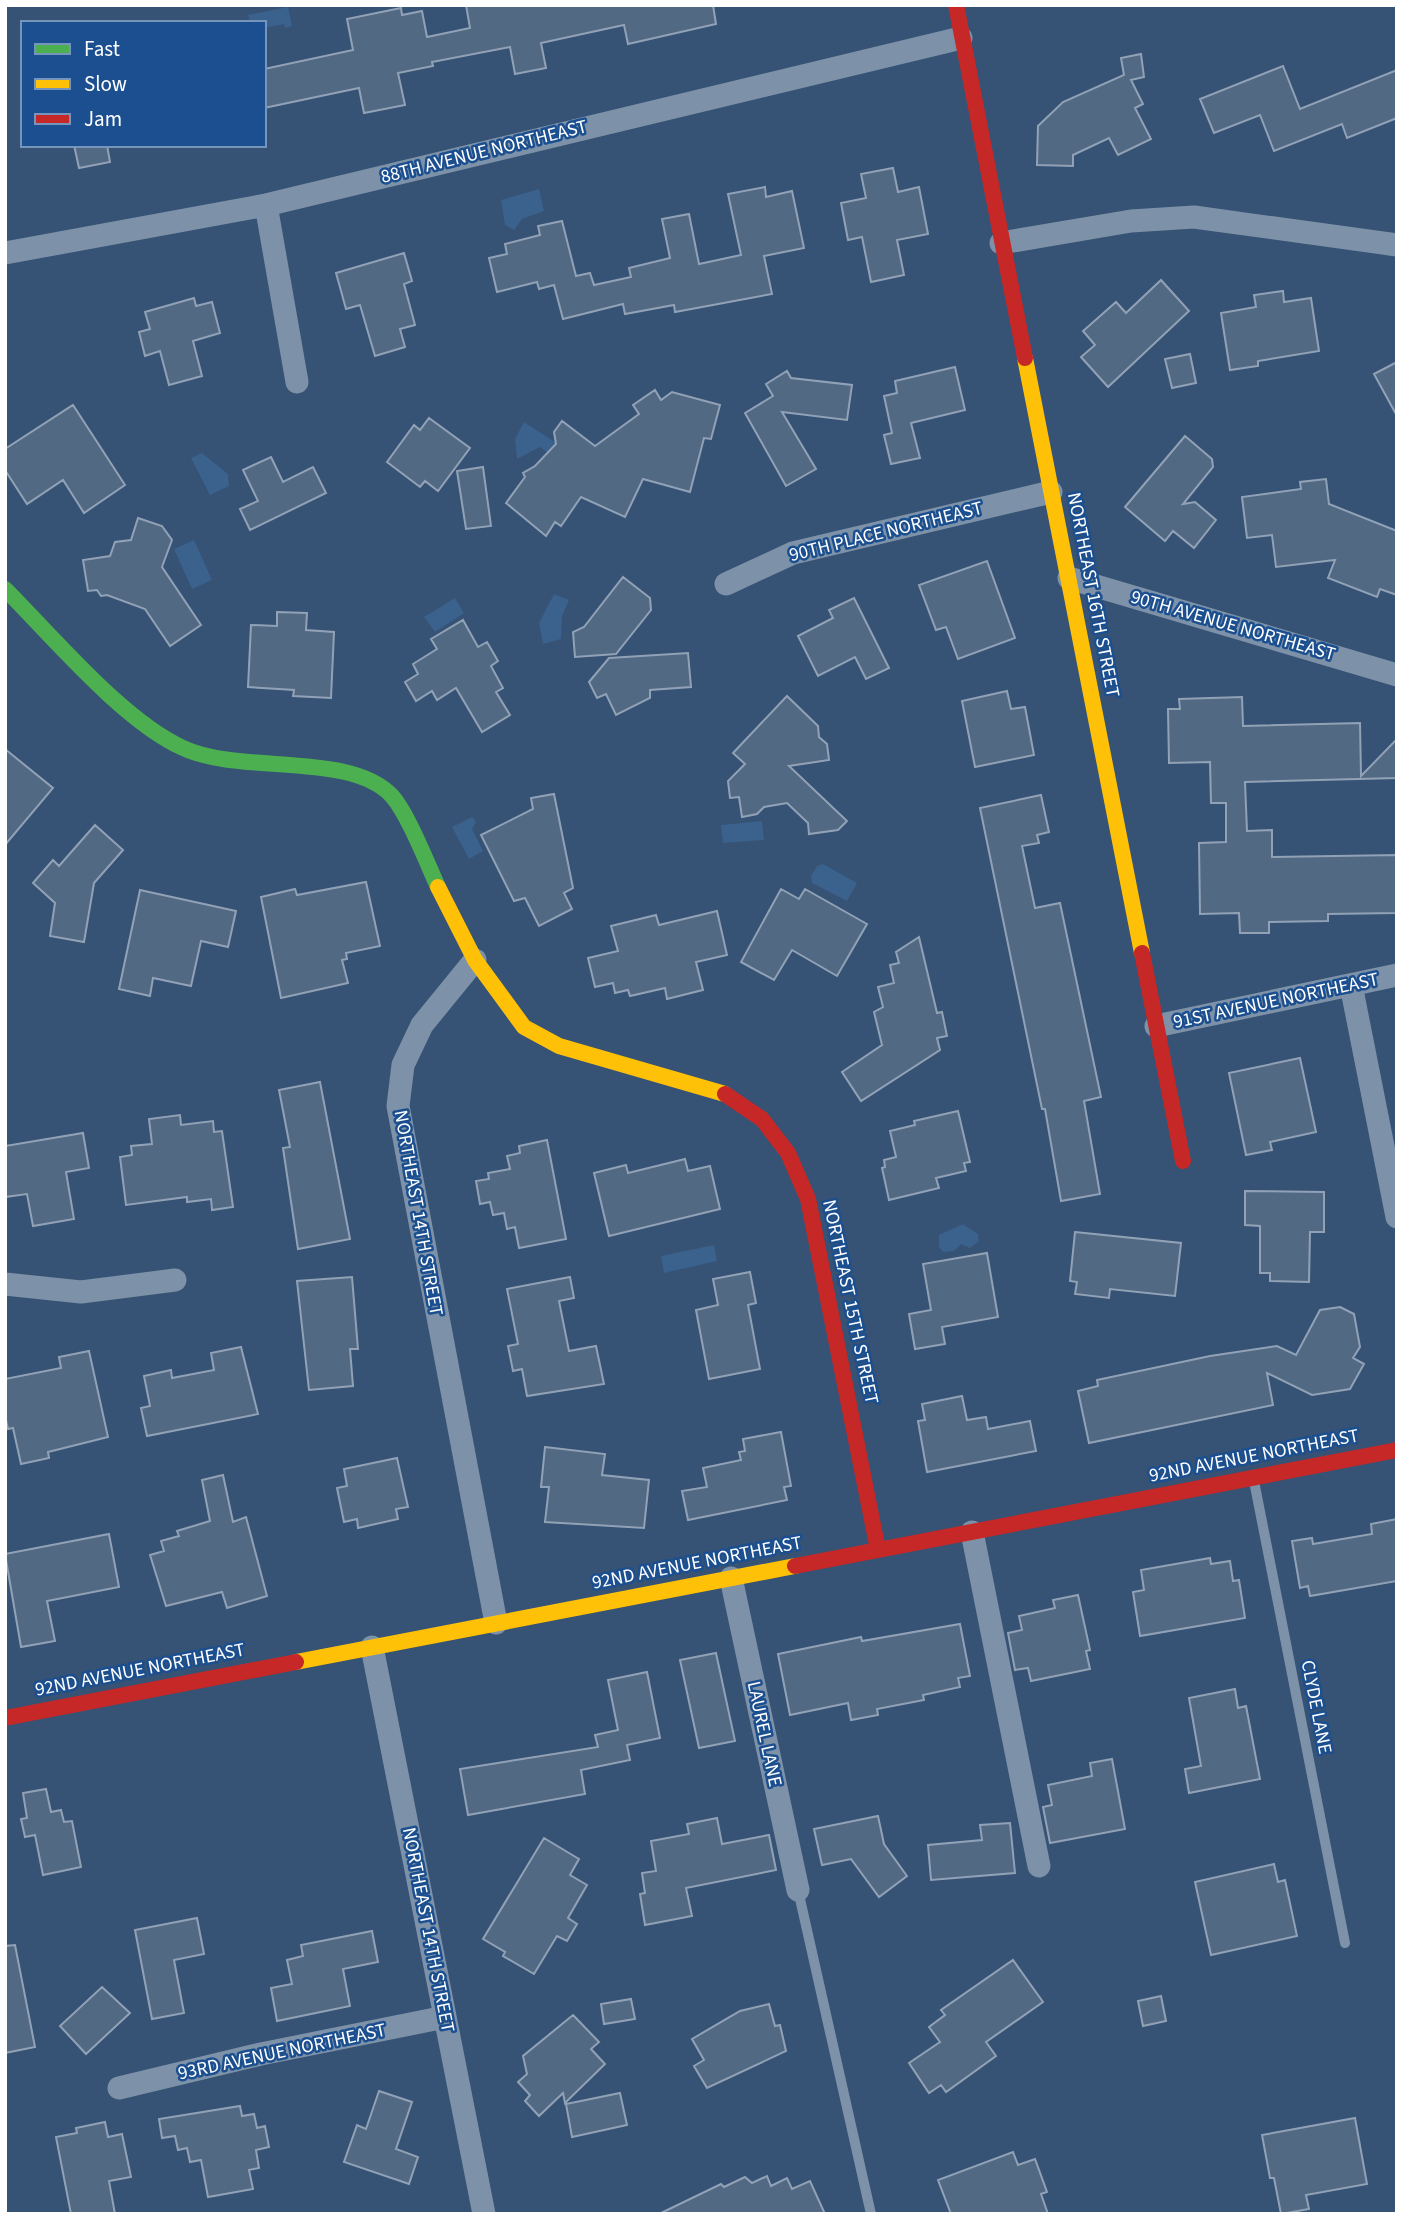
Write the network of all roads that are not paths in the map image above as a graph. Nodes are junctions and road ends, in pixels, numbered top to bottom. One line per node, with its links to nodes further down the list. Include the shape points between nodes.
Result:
1 (956, 5): 2 (street, NORTHEAST 16TH STREET)
2 (961, 38): 3 (street, 88TH AVENUE NORTHEAST); 4 (street, NORTHEAST 16TH STREET)
3 (266, 205): 6 (street, 88TH AVENUE NORTHEAST); 7 (street)
4 (1001, 243): 5 (street, via 1131,221 1194,217); 8 (street, NORTHEAST 16TH STREET)
5 (1397, 245)
6 (5, 253)
7 (297, 382)
8 (1051, 492): 9 (street, NORTHEAST 16TH STREET); 10 (street, 90TH PLACE NORTHEAST, via 793,553)
9 (1069, 578): 12 (street, 90TH AVENUE NORTHEAST); 16 (street, NORTHEAST 16TH STREET)
10 (726, 584)
11 (5, 589): 13 (street, via 130,715 184,749 259,765 346,771 375,781 394,798)
12 (1397, 675)
13 (475, 960): 25 (street, NORTHEAST 15TH STREET, via 524,1027 559,1046 719,1090 762,1119 788,1153 808,1199); 27 (street, NORTHEAST 14TH STREET, via 422,1025 402,1065 398,1106)
14 (1397, 975): 15 (street, 91ST AVENUE NORTHEAST)
15 (1351, 985): 16 (street, 91ST AVENUE NORTHEAST); 17 (street)
16 (1156, 1026): 18 (street, NORTHEAST 16TH STREET)
17 (1390, 1150): 19 (street)
18 (1183, 1161)
19 (1397, 1217)
20 (175, 1280): 21 (street, via 81,1292)
21 (5, 1284)
22 (1397, 1450): 23 (street, 92ND AVENUE NORTHEAST)
23 (1253, 1478): 24 (street, 92ND AVENUE NORTHEAST); 32 (lane, CLYDE LANE)
24 (972, 1532): 25 (street, 92ND AVENUE NORTHEAST); 30 (street)
25 (878, 1550): 26 (street, 92ND AVENUE NORTHEAST)
26 (731, 1578): 27 (street, 92ND AVENUE NORTHEAST); 31 (street, LAUREL LANE)
27 (496, 1623): 28 (street, 92ND AVENUE NORTHEAST)
28 (372, 1647): 29 (street, 92ND AVENUE NORTHEAST); 33 (street, NORTHEAST 14TH STREET)
29 (5, 1718)
30 (1039, 1866)
31 (798, 1890): 36 (lane)
32 (1345, 1943)
33 (445, 2017): 34 (street, 93RD AVENUE NORTHEAST); 35 (street, NORTHEAST 14TH STREET)
34 (120, 2088)
35 (484, 2214)
36 (871, 2214)

